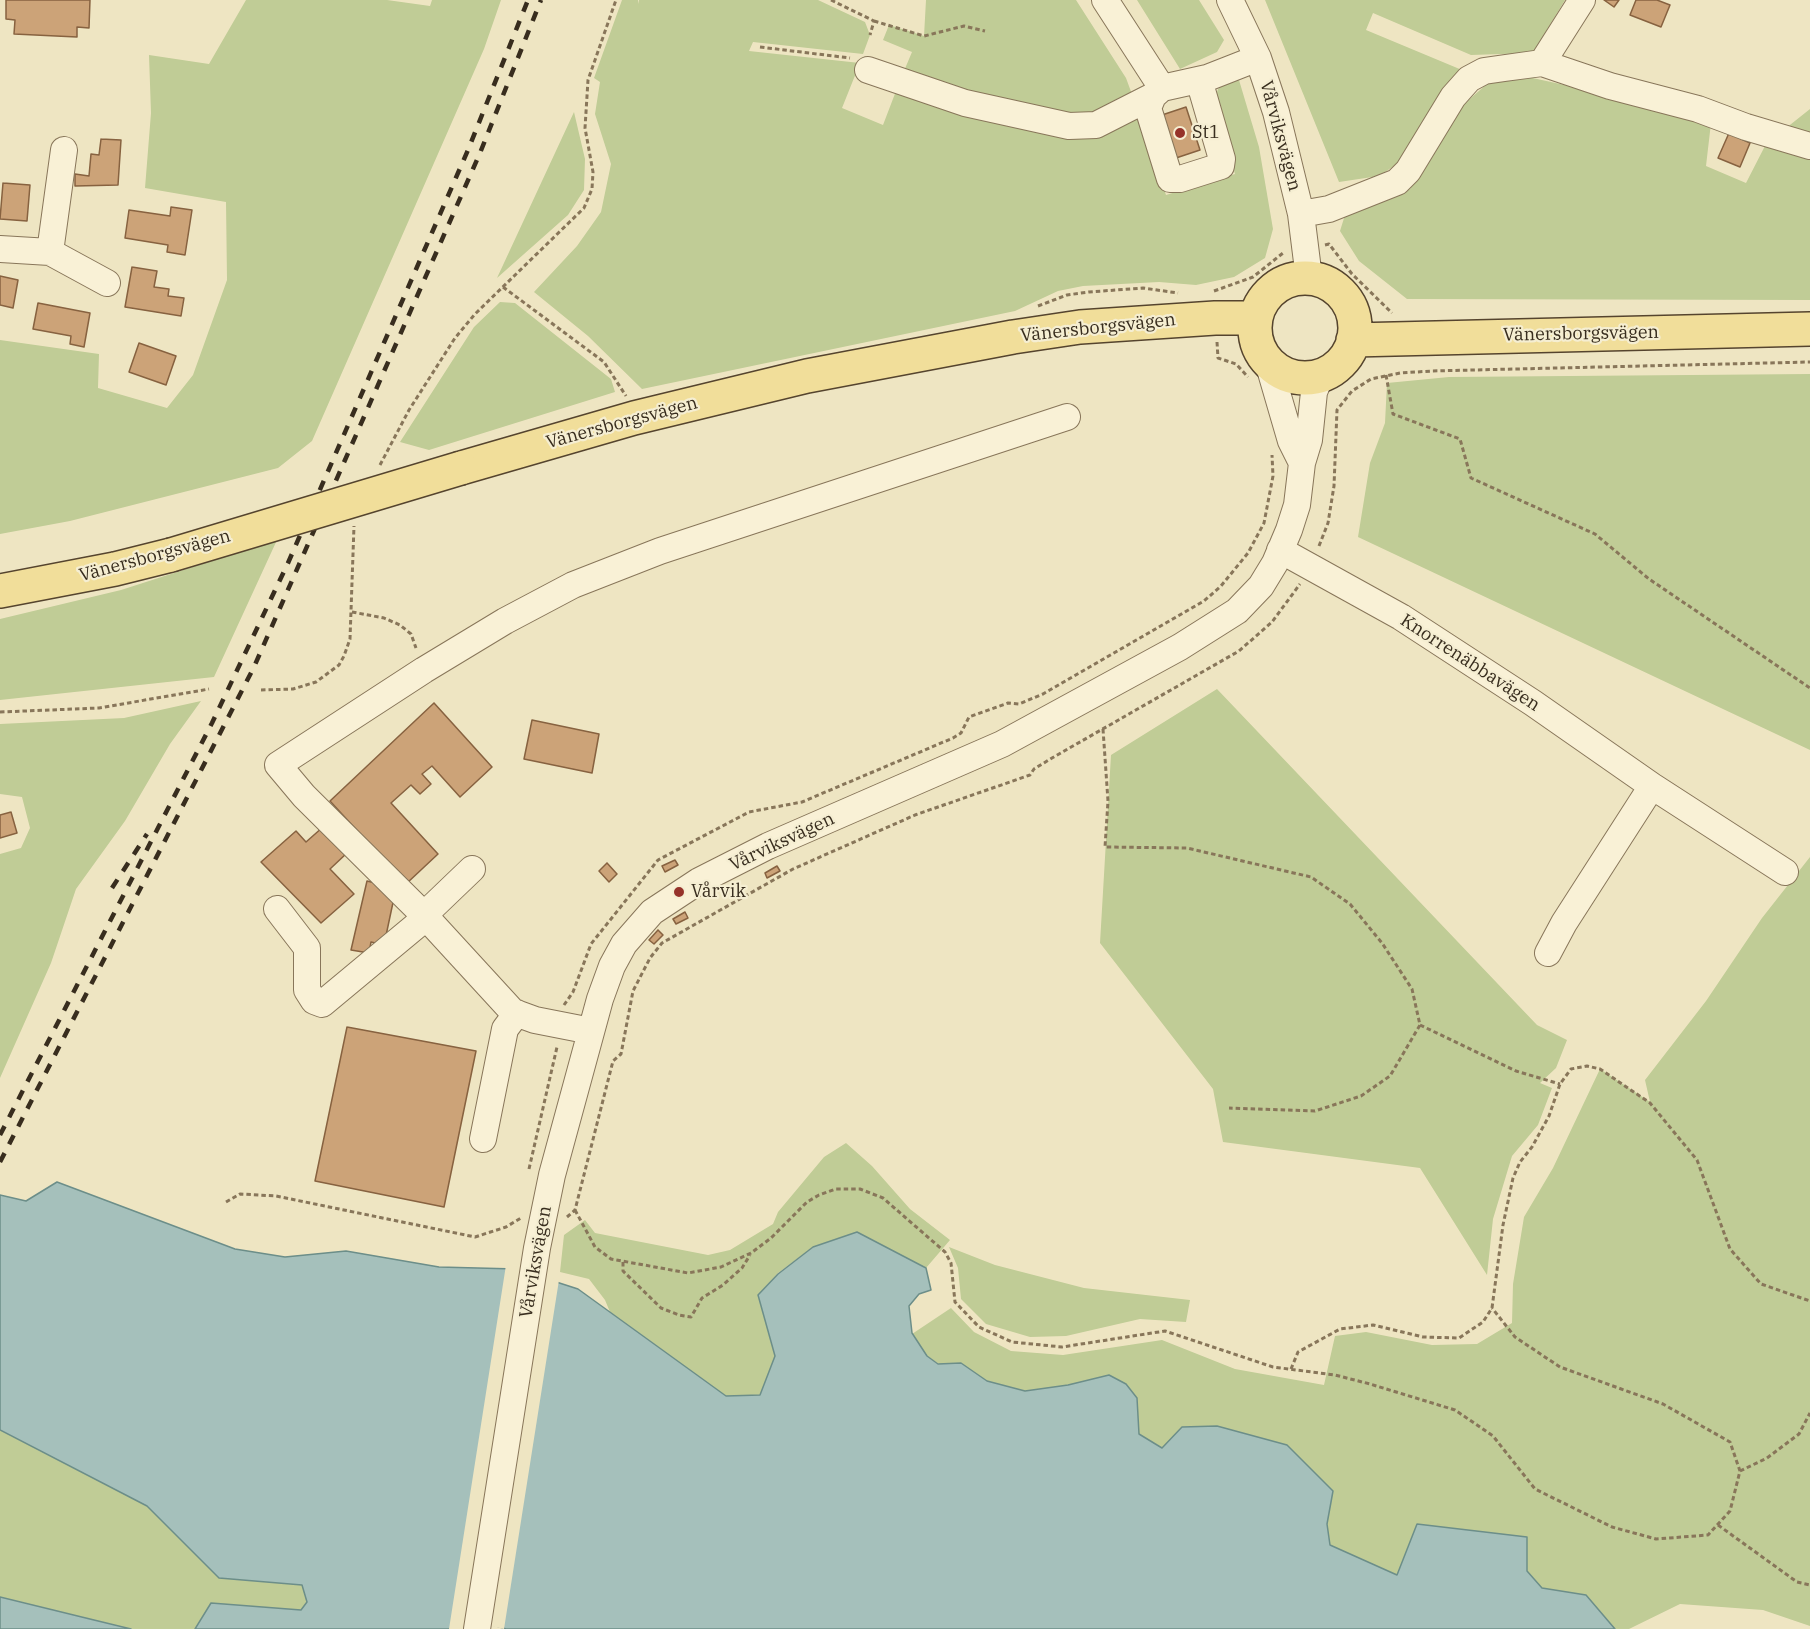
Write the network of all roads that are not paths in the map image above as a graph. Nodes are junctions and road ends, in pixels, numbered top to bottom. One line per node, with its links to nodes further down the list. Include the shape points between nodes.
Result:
1 (1105, 0): 8 (street)
2 (1230, 0): 4 (street, Vårviksvägen)
3 (1582, 0): 5 (street)
4 (1258, 58): 7 (street); 11 (street, Vårviksvägen, via 1276,112)
5 (1542, 63): 9 (street); 11 (street, via 1484,72 1469,79 1397,182 1329,209)
6 (867, 70): 8 (street, via 965,103 1068,126 1096,125)
7 (1199, 80): 8 (street); 8 (street, via 1221,166 1180,179 1170,179 1148,108)
8 (1158, 92)
9 (1810, 146)
10 (64, 150): 13 (street)
11 (1301, 214): 14 (street, Vårviksvägen)
12 (0, 249): 13 (street)
13 (50, 252): 15 (street)
14 (1309, 278): 16 (main road, via 1291,280 1275,288 1262,301); 18 (main road, via 1327,283 1342,295 1354,321)
15 (107, 283)
16 (1256, 318): 19 (main road); 24 (main road, Vänersborgsvägen, bridge, via 1213,305 807,376 634,418 171,555)
17 (1810, 329): 18 (main road, Vänersborgsvägen)
18 (1353, 340): 20 (main road, via 1341,362)
19 (1259, 371): 20 (main road, via 1276,369 1295,377); 22 (street)
20 (1321, 375): 22 (street, Vårviksvägen, via 1314,392 1309,440)
21 (1067, 417): 29 (street, via 646,556 573,585 424,670 278,765)
22 (1302, 463): 23 (street, Vårviksvägen, via 1297,505)
23 (1280, 550): 25 (street, Knorrenäbbavägen, via 1401,617); 32 (street, Vårviksvägen, via 1261,586 1237,611 1179,647 1002,744 768,846 664,902 632,933 612,966)
24 (0, 591)
25 (1652, 786): 27 (street, Knorrenäbbavägen); 30 (street)
26 (472, 869): 29 (street)
27 (1785, 872)
28 (277, 909): 29 (street, via 307,948 307,990 314,1001 322,1004)
29 (424, 915): 31 (street)
30 (1548, 953)
31 (517, 1013): 32 (street); 33 (street, via 504,1029)
32 (591, 1031): 34 (street, Vårviksvägen, via 552,1175 537,1248)
33 (483, 1139)
34 (477, 1629)

